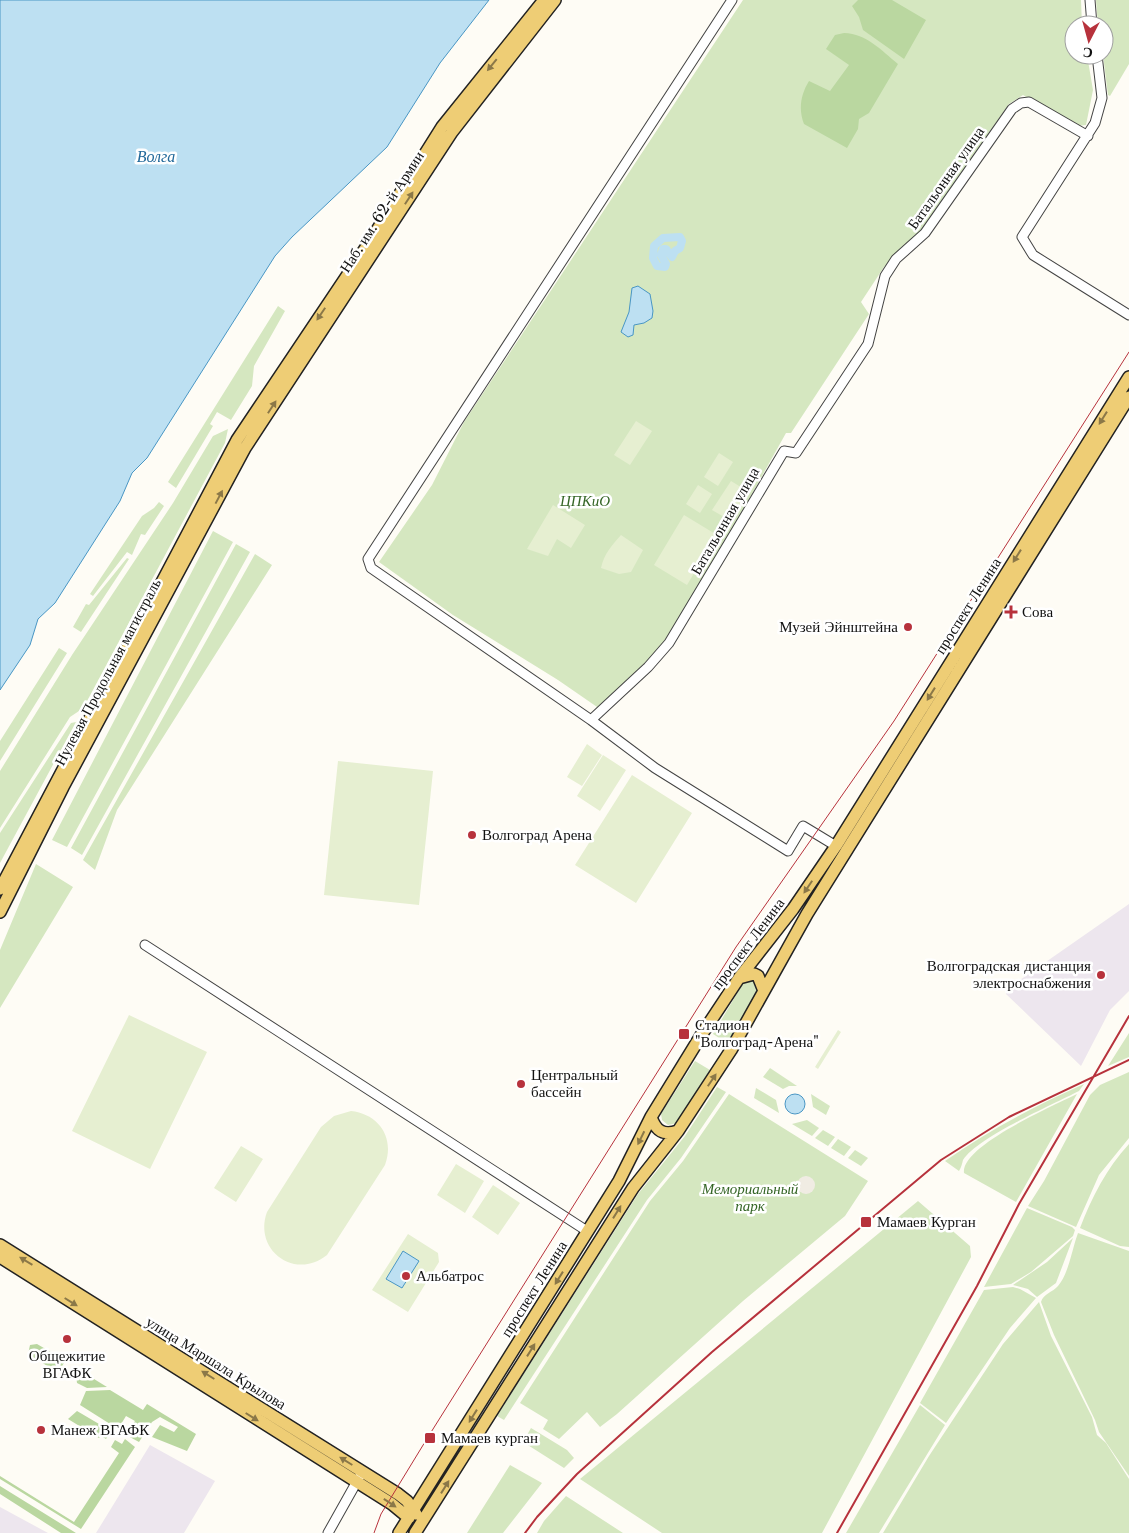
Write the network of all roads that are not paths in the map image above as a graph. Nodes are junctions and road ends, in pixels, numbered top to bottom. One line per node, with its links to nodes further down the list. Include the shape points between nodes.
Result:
1 (544, 0): 11 (main road, Наб. им. 62-й Армии, one-way to 11, via 442,127)
2 (555, 0): 11 (main road, Наб. им. 62-й Армии, one-way to 2, via 452,132)
3 (732, 0): 12 (street, via 368,559 371,568)
4 (1090, 0): 5 (street)
5 (1091, 15)
6 (1098, 65): 7 (street, via 1102,98 1099,115)
7 (1088, 136): 8 (street, via 1022,237 1033,255); 12 (street, Батальонная улица, via 1029,102 1012,109 925,233 890,266 865,350 796,453 784,451 676,633 648,667)
8 (1129, 315)
9 (1129, 377): 13 (main road, проспект Ленина, one-way to 13)
10 (1129, 397): 18 (main road, проспект Ленина, via 807,914)
11 (241, 444): 14 (main road, Нулевая Продольная магистраль); 15 (main road, Нулевая Продольная магистраль, one-way to 11)
12 (591, 720): 13 (street, via 655,768 788,851 803,826)
13 (836, 846): 17 (main road, проспект Ленина, one-way to 17, via 793,909)
14 (0, 889)
15 (0, 912)
16 (145, 945): 21 (street)
17 (739, 978): 18 (main road, via 758,976); 19 (main road, проспект Ленина)
18 (764, 991): 20 (main road, проспект Ленина, one-way to 18, via 731,1050)
19 (651, 1117): 20 (main road, via 659,1132); 21 (main road, проспект Ленина, one-way to 21, via 619,1181)
20 (678, 1131): 27 (main road, проспект Ленина, one-way to 20, via 633,1188)
21 (587, 1232): 26 (main road, проспект Ленина, one-way to 26)
22 (0, 1245): 24 (main road, улица Маршала Крылова, one-way to 22)
23 (0, 1257): 24 (main road, улица Маршала Крылова)
24 (54, 1285): 25 (main road, улица Маршала Крылова)
25 (359, 1477): 26 (main road, улица Маршала Крылова, via 403,1498); 28 (street)
26 (412, 1513): 27 (main road); 29 (main road, проспект Ленина)
27 (416, 1530)
28 (328, 1533)
29 (399, 1533)

